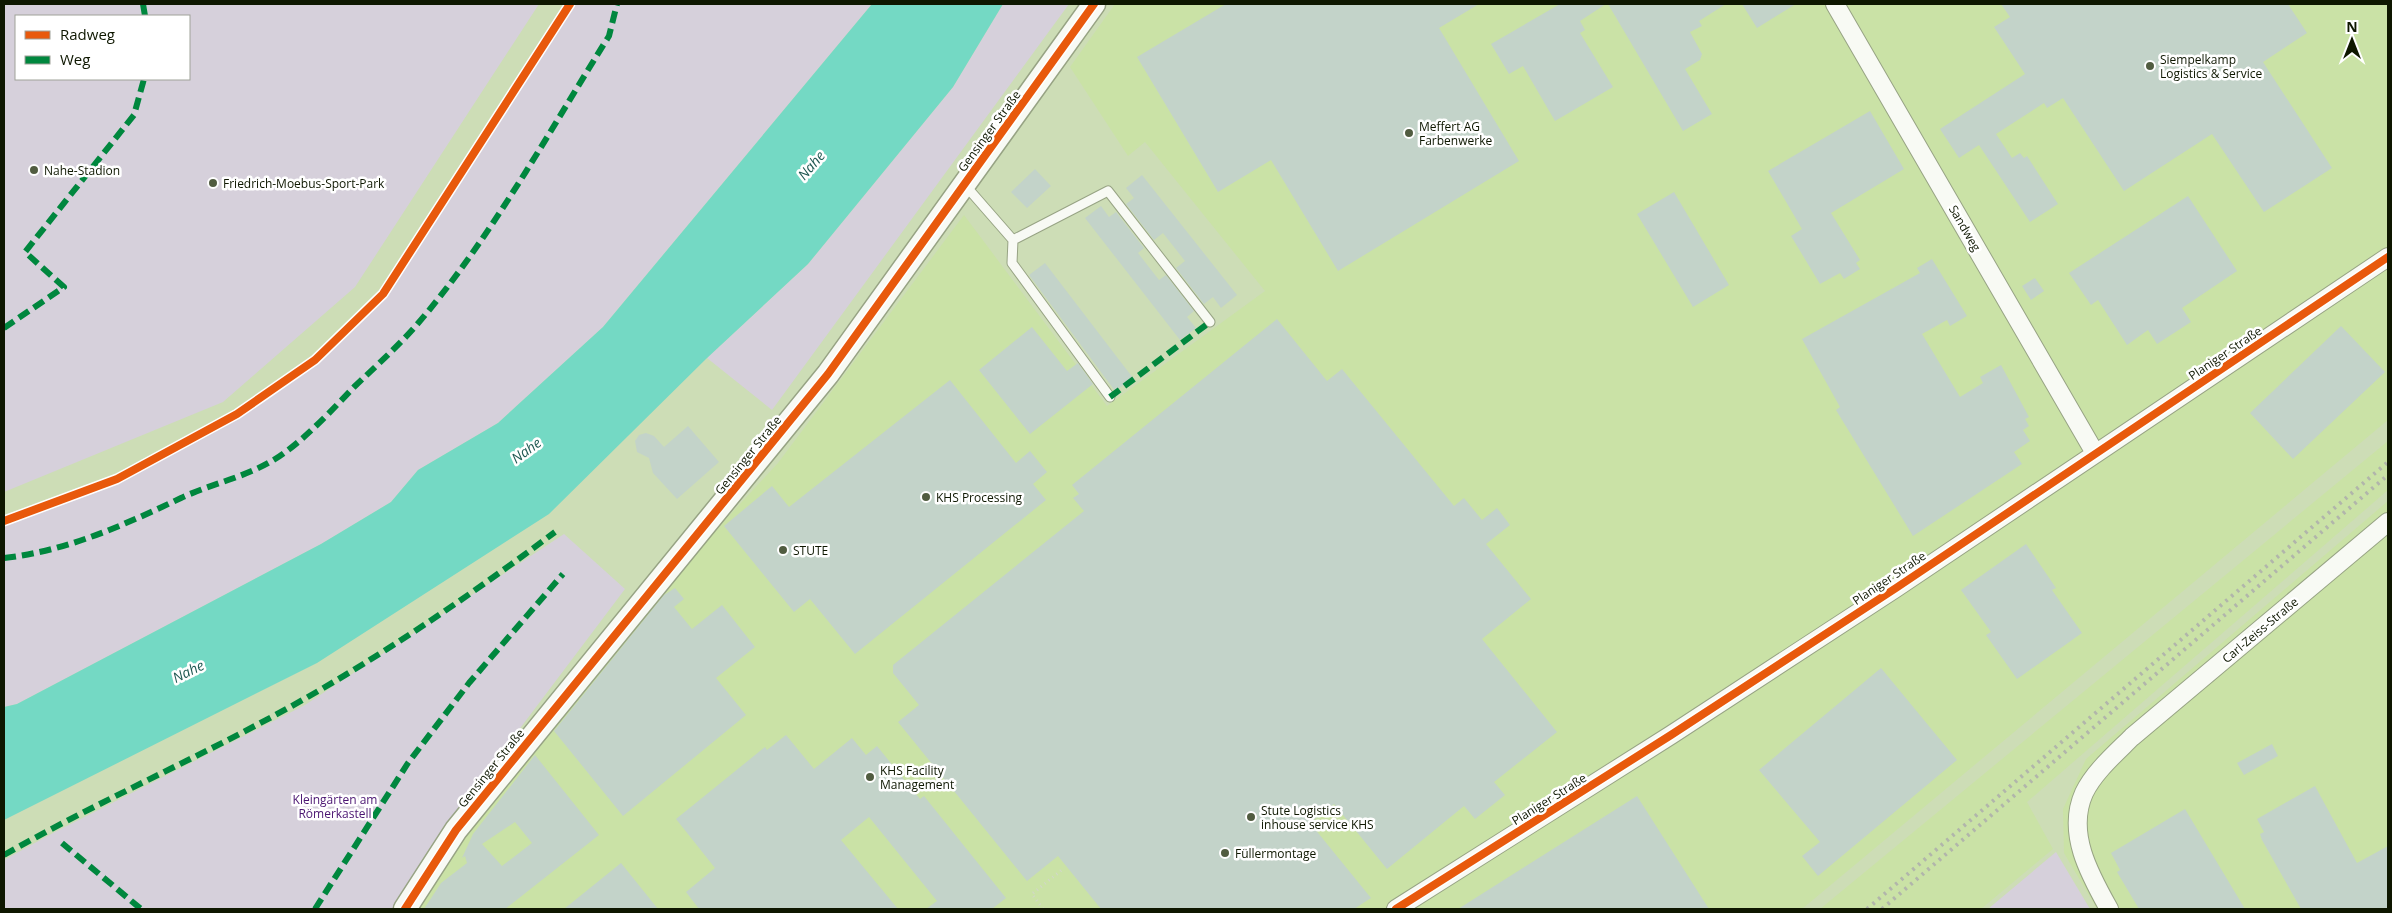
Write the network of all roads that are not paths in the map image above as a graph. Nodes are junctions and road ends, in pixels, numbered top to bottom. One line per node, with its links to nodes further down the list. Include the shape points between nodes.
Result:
1 (1094, 4): 3 (street, Gensinger Straße)
2 (1835, 4): 8 (street, Sandweg)
3 (964, 184): 4 (lane); 10 (street, Gensinger Straße, via 828,374 456,830)
4 (1013, 240): 6 (lane, via 1108,190); 7 (lane, via 1012,263)
5 (2388, 257): 8 (street, Planiger Straße)
6 (1210, 322)
7 (1110, 397)
8 (2095, 453): 11 (street, Planiger Straße, via 1896,588)
9 (2388, 522): 12 (street, Carl-Zeiss-Straße, via 2132,736 2084,793 2078,837 2082,854)
10 (405, 909)
11 (1396, 909)
12 (2109, 909)

